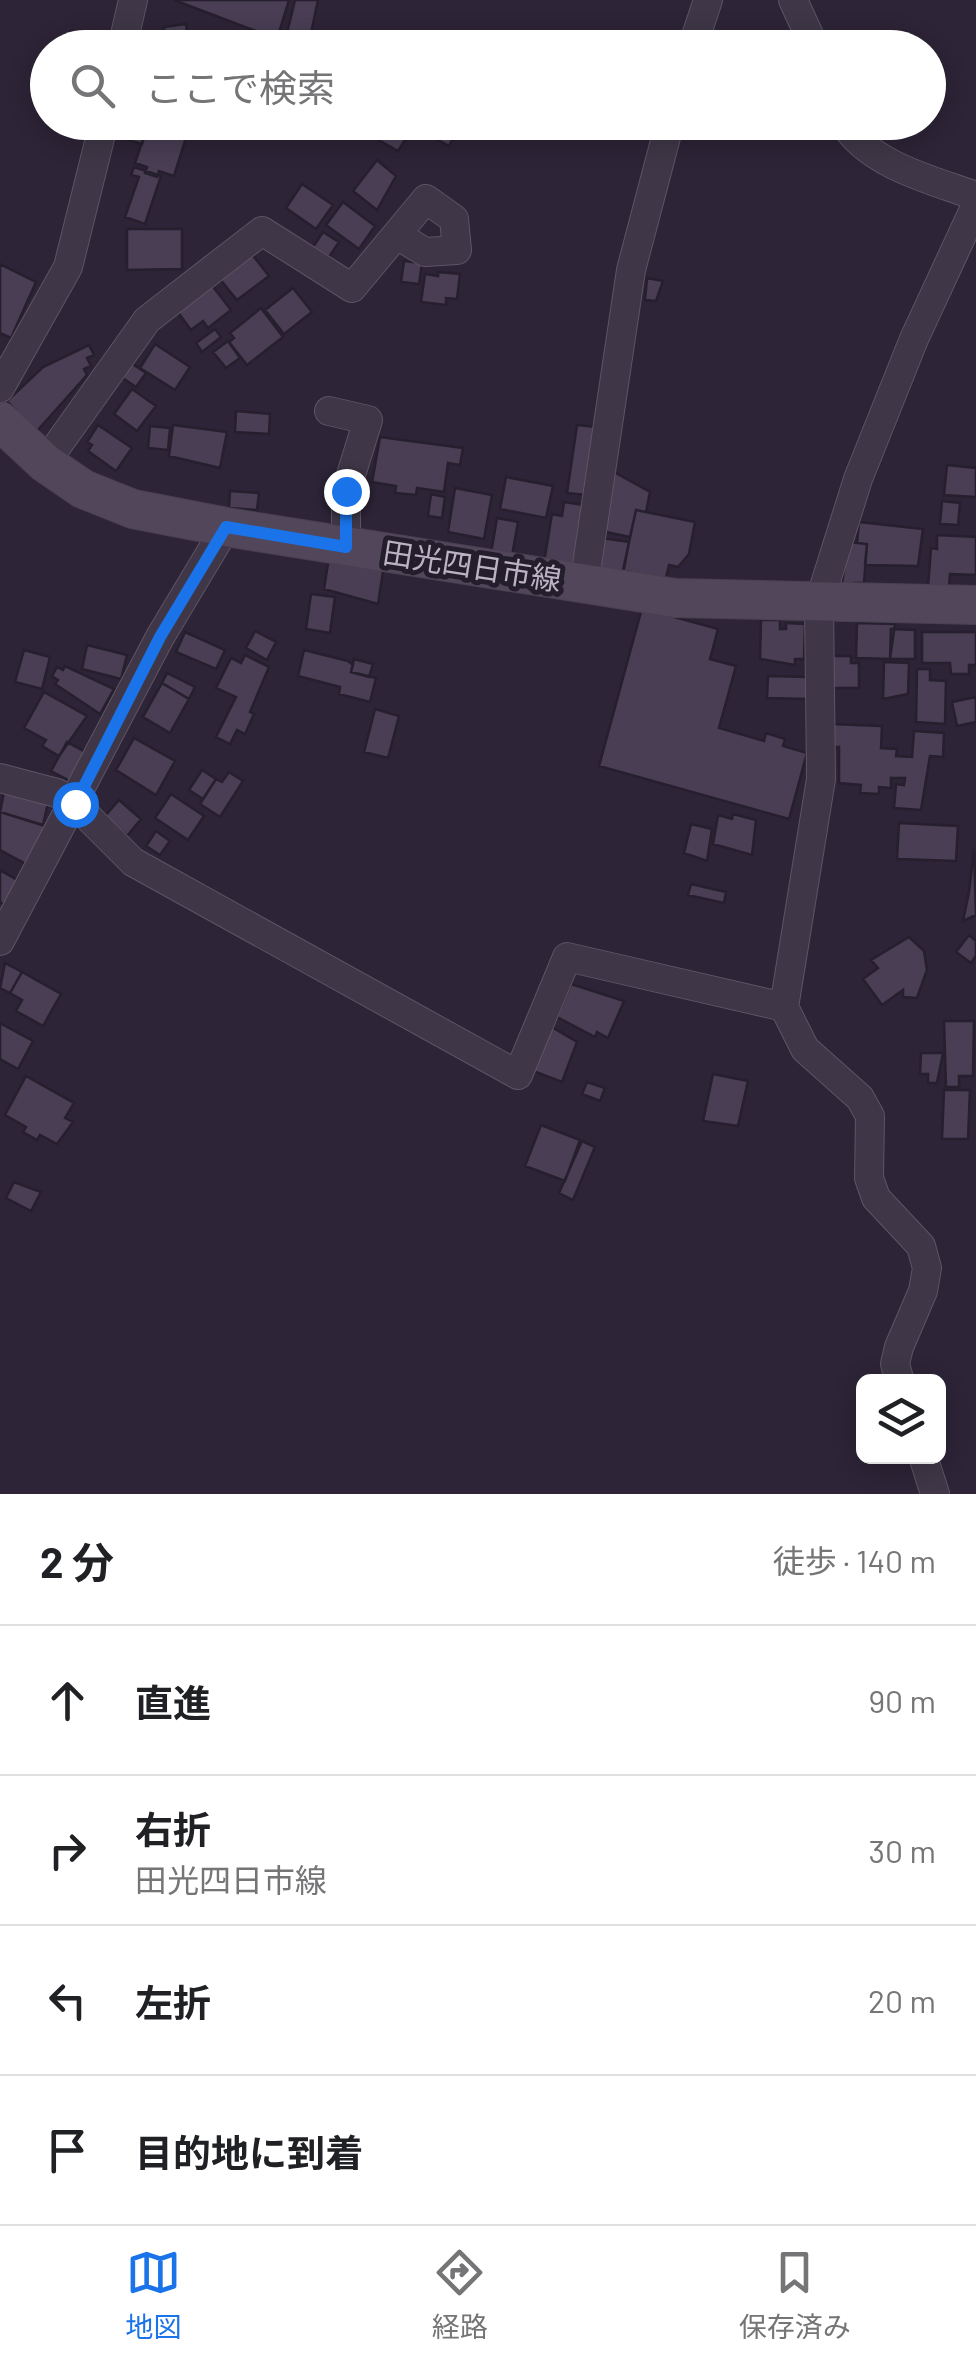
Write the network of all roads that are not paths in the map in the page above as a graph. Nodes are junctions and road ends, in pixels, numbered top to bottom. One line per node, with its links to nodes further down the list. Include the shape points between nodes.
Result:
1 (134, 0): 4 (street)
2 (708, 0): 5 (street)
3 (793, 0): 6 (street)
4 (126, 30)
5 (698, 30)
6 (807, 30)
7 (100, 140): 13 (street, via 68,267)
8 (665, 140): 19 (street, via 631,270)
9 (856, 140): 10 (street, via 912,173)
10 (976, 196)
11 (976, 205): 20 (street, via 858,479)
12 (396, 235): 16 (street, via 352,288 262,231 147,320)
13 (0, 388)
14 (329, 411): 18 (street, via 368,420 346,491)
15 (0, 421): 16 (main road, 田光四日市線)
16 (45, 463): 17 (main road, 田光四日市線, via 83,489 133,509)
17 (226, 527): 18 (main road, 田光四日市線); 23 (street, via 160,637)
18 (346, 547): 19 (main road, 田光四日市線)
19 (584, 586): 20 (main road, 田光四日市線, via 675,598)
20 (819, 603): 21 (main road, 田光四日市線); 25 (street, via 821,779)
21 (976, 605)
22 (0, 778): 23 (street)
23 (75, 804): 24 (street); 25 (street, via 133,862 518,1075 567,957)
24 (0, 941)
25 (784, 1007): 26 (street, via 805,1049 860,1098 870,1116 869,1178 876,1198 920,1246 923,1291 899,1347)
26 (898, 1374)
27 (925, 1464): 28 (street)
28 (934, 1494)

